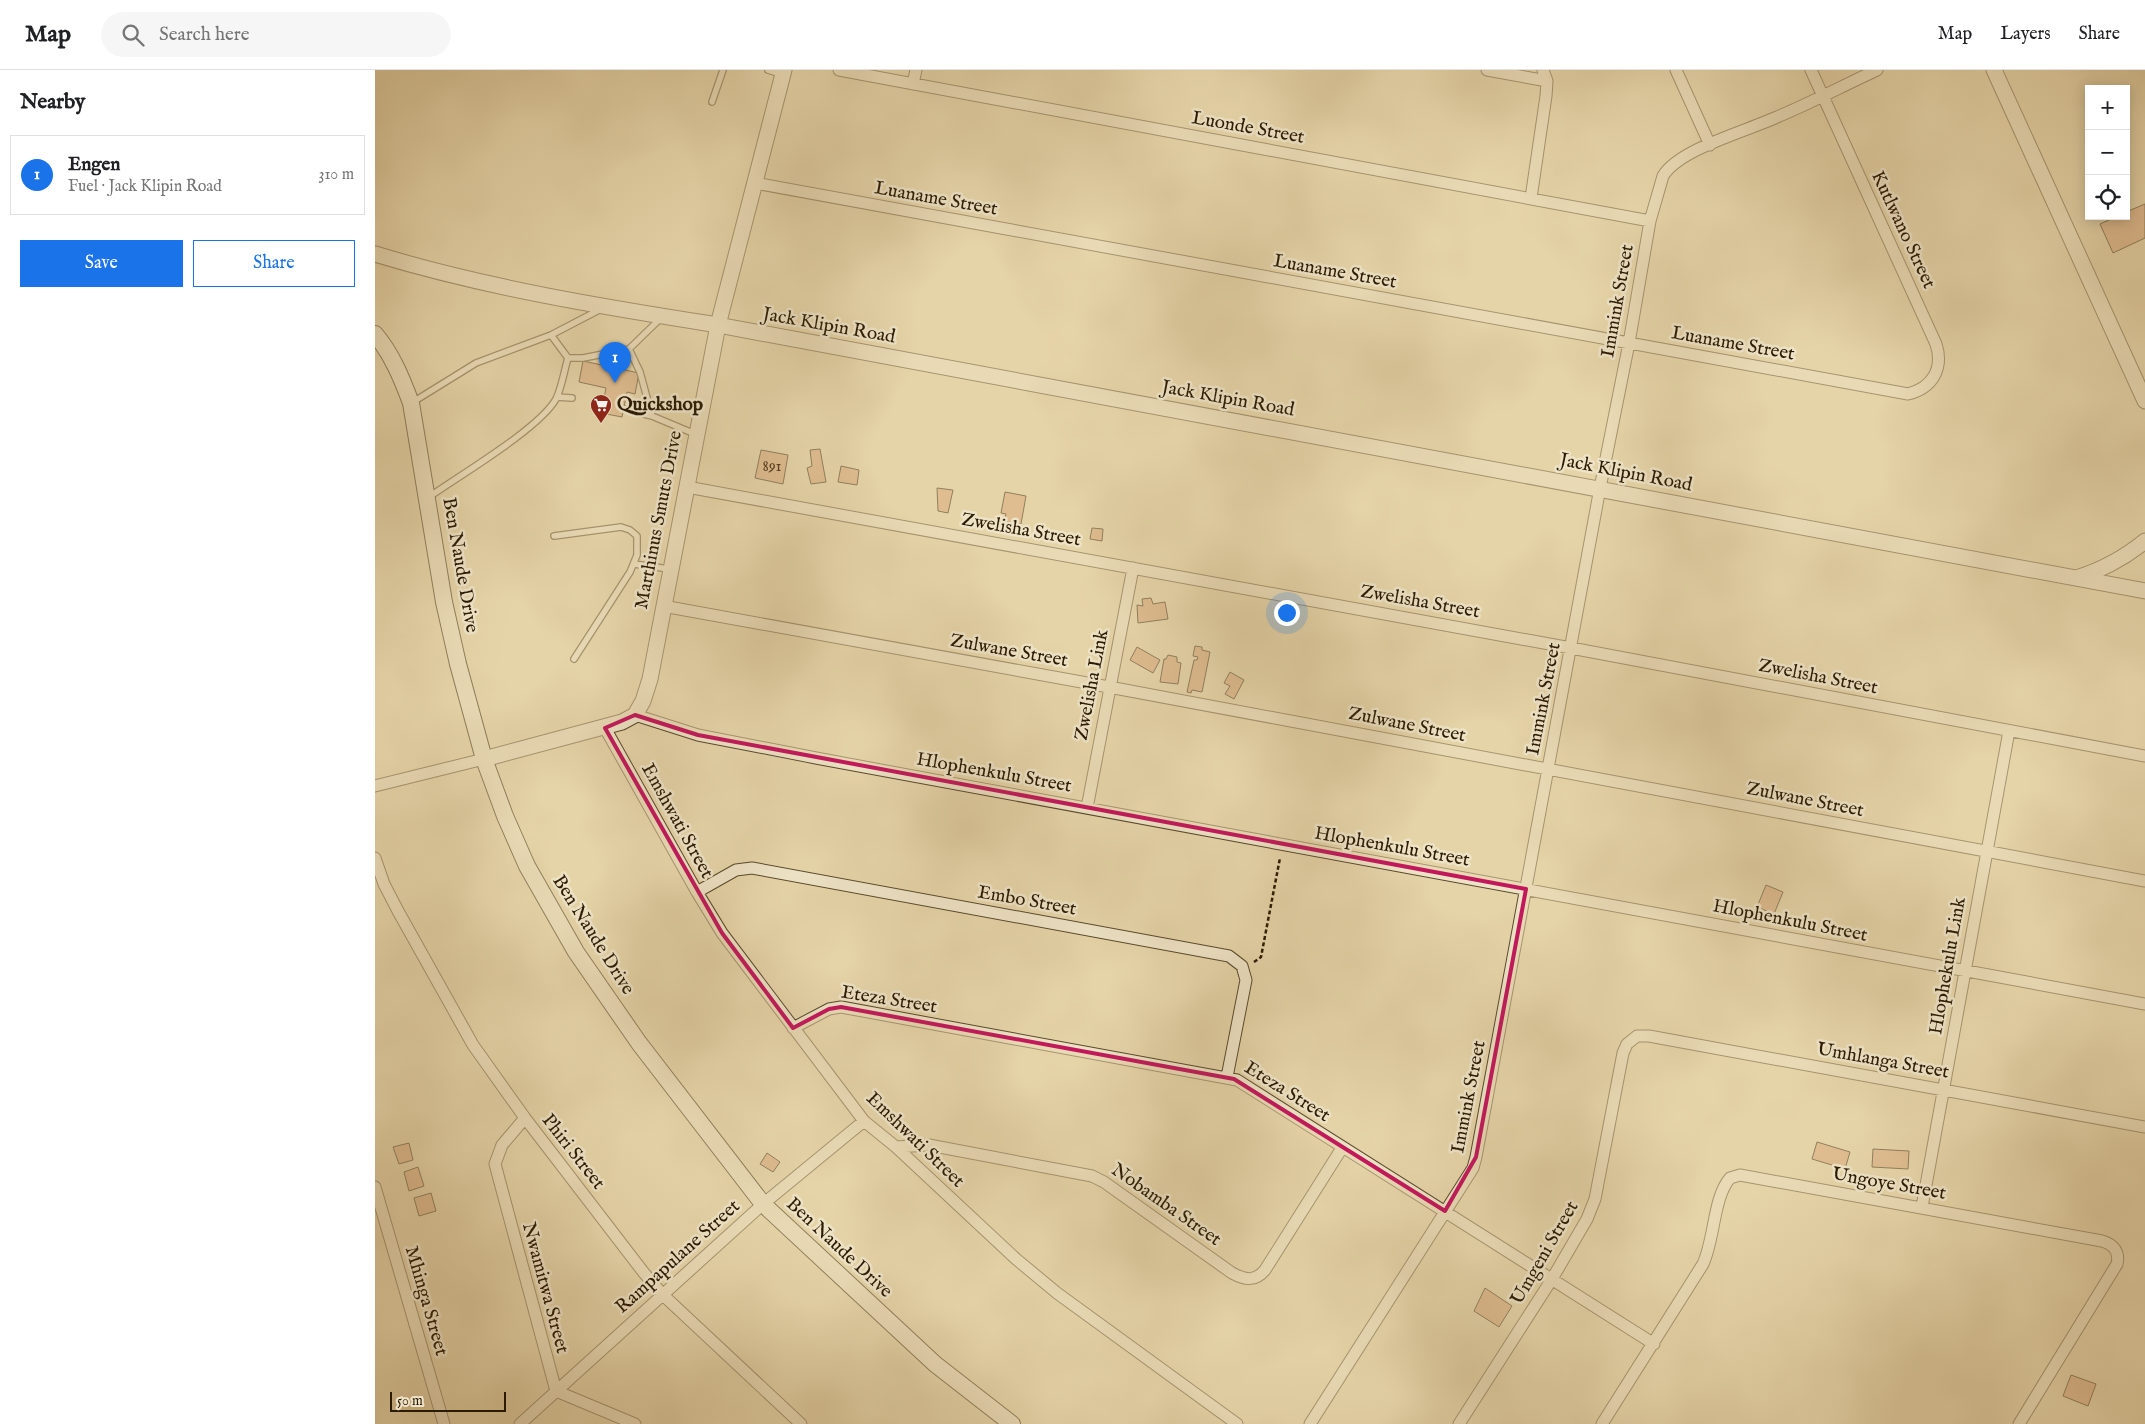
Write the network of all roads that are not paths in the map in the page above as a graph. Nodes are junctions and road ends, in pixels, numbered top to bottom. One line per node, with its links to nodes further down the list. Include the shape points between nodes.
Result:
1 (723, 70): 15 (lane)
2 (768, 70): 11 (lane)
3 (839, 70): 13 (street, Luonde Street)
4 (916, 70): 13 (street)
5 (1487, 70): 12 (street)
6 (1543, 70): 12 (street)
7 (1676, 70): 16 (street)
8 (1811, 70): 14 (street, Kutlwano Street)
9 (1877, 70): 14 (street, Immink Street)
10 (1994, 70): 32 (street)
11 (784, 72): 17 (street, Marthinus Smuts Drive)
12 (1547, 82): 18 (street)
13 (913, 84): 18 (street, Luonde Street)
14 (1822, 95): 16 (street, Immink Street); 29 (street, Kutlwano Street, via 1939,352 1938,364 1927,386)
15 (713, 102)
16 (1710, 145): 19 (street, Immink Street, via 1680,159 1667,170)
17 (755, 183): 23 (street, Marthinus Smuts Drive); 26 (street, Luaname Street)
18 (1531, 198): 19 (street, Luonde Street)
19 (1649, 221): 26 (street, Immink Street)
20 (375, 254): 21 (street, Jack Klipin Road, via 455,276)
21 (605, 307): 22 (street, Jack Klipin Road); 25 (lane)
22 (662, 317): 23 (street, Jack Klipin Road); 27 (lane)
23 (718, 325): 36 (street, Marthinus Smuts Drive); 38 (street, Jack Klipin Road)
24 (375, 334): 33 (main road, Ben Naude Drive, via 401,378)
25 (551, 335): 28 (lane); 33 (lane, via 476,363)
26 (1629, 343): 29 (street, Luaname Street); 38 (street, Immink Street)
27 (629, 349): 28 (lane); 35 (lane, via 640,372)
28 (568, 358): 30 (lane)
29 (1908, 394)
30 (557, 397): 31 (lane); 39 (lane, via 539,420)
31 (572, 398)
32 (2145, 400)
33 (411, 403): 39 (main road, Ben Naude Drive)
34 (624, 409): 35 (lane)
35 (652, 416): 36 (lane)
36 (697, 435): 37 (street, Marthinus Smuts Drive)
37 (687, 486): 43 (street, Zwelisha Street); 44 (street, Marthinus Smuts Drive)
38 (1600, 488): 45 (street, Jack Klipin Road); 48 (street, Immink Street)
39 (428, 498): 55 (main road, Ben Naude Drive, via 444,602)
40 (554, 536): 42 (lane, via 621,527 630,530 637,536)
41 (2145, 541): 45 (street, via 2105,569)
42 (634, 564): 44 (lane); 49 (lane)
43 (1133, 568): 48 (street, Zwelisha Street); 50 (street, Zwelisha Link)
44 (672, 569): 47 (street, Marthinus Smuts Drive)
45 (2074, 579): 46 (street, Jack Klipin Road)
46 (2145, 591)
47 (663, 606): 50 (street, Zulwane Street); 51 (street, Marthinus Smuts Drive, via 650,679)
48 (1571, 648): 53 (street, Zwelisha Street); 56 (street, Immink Street)
49 (574, 659)
50 (1109, 687): 56 (street, Zulwane Street); 58 (street, Zwelisha Link)
51 (635, 715): 52 (street); 58 (street, Hlophenkulu Street, via 698,735)
52 (605, 728): 55 (street); 63 (street, Emshwati Street)
53 (2009, 731): 54 (street, Zwelisha Street); 59 (street, Hlophekulu Link)
54 (2145, 756)
55 (484, 760): 57 (street); 76 (main road, Ben Naude Drive, via 527,866 576,952 639,1043)
56 (1548, 770): 59 (street, Zulwane Street); 62 (street, Immink Street)
57 (375, 786)
58 (1087, 808): 62 (street, Hlophenkulu Street)
59 (1987, 852): 61 (street, Zulwane Street); 64 (street, Hlophekulu Link)
60 (375, 858): 70 (street, Phiri Street, via 397,911 473,1045)
61 (2145, 881)
62 (1526, 889): 64 (street, Hlophenkulu Street); 78 (street, Immink Street, via 1477,1157)
63 (697, 892): 66 (street, Emshwati Street, via 723,934); 68 (street, Embo Street, via 736,870 752,868 1225,955 1239,962 1244,969 1246,984)
64 (1965, 971): 65 (street, Hlophenkulu Street); 69 (street, Hlophekulu Link)
65 (2145, 1004)
66 (793, 1028): 68 (street, Eteza Street, via 829,1009 841,1007); 71 (street, Emshwati Street)
67 (1623, 1053): 69 (street, Umhlanga Street, via 1632,1039 1649,1036); 79 (street, Umgeni Street, via 1593,1205)
68 (1227, 1077): 74 (street, Eteza Street, via 1241,1082)
69 (1943, 1090): 72 (street, Umhlanga Street); 77 (street, Hlophekulu Link)
70 (525, 1118): 80 (street, Phiri Street); 82 (street, Nwamitwa Street, via 499,1150 495,1164)
71 (864, 1121): 73 (street, Emshwati Street); 76 (street, Rampapulane Street)
72 (2145, 1127)
73 (896, 1147): 74 (street, Nobamba Street, via 929,1146 1092,1176 1232,1273 1249,1279 1256,1278 1265,1270); 88 (street, Emshwati Street, via 1057,1293)
74 (1342, 1148): 78 (street, Eteza Street)
75 (375, 1187): 83 (street, Mhinga Street)
76 (763, 1204): 80 (street, Rampapulane Street); 87 (main road, Ben Naude Drive, via 935,1364)
77 (1922, 1207): 81 (street, Ungoye Street, via 1746,1175 1735,1176 1722,1192 1703,1264); 92 (street, Ungoye Street, via 2102,1241 2117,1252 2117,1264)
78 (1445, 1211): 79 (street, Eteza Street); 89 (street, Immink Street)
79 (1552, 1279): 81 (street, Eteza Street); 90 (street, Umgeni Street)
80 (663, 1295): 82 (street, Rampapulane Street); 86 (street, Phiri Street)
81 (1654, 1344): 91 (street, Ungoye Street)
82 (556, 1391): 84 (street, Rampapulane Street); 85 (street)
83 (444, 1424)
84 (519, 1424)
85 (635, 1424)
86 (801, 1424)
87 (1012, 1424)
88 (1237, 1424)
89 (1310, 1424)
90 (1459, 1424)
91 (1602, 1424)
92 (2019, 1424)

